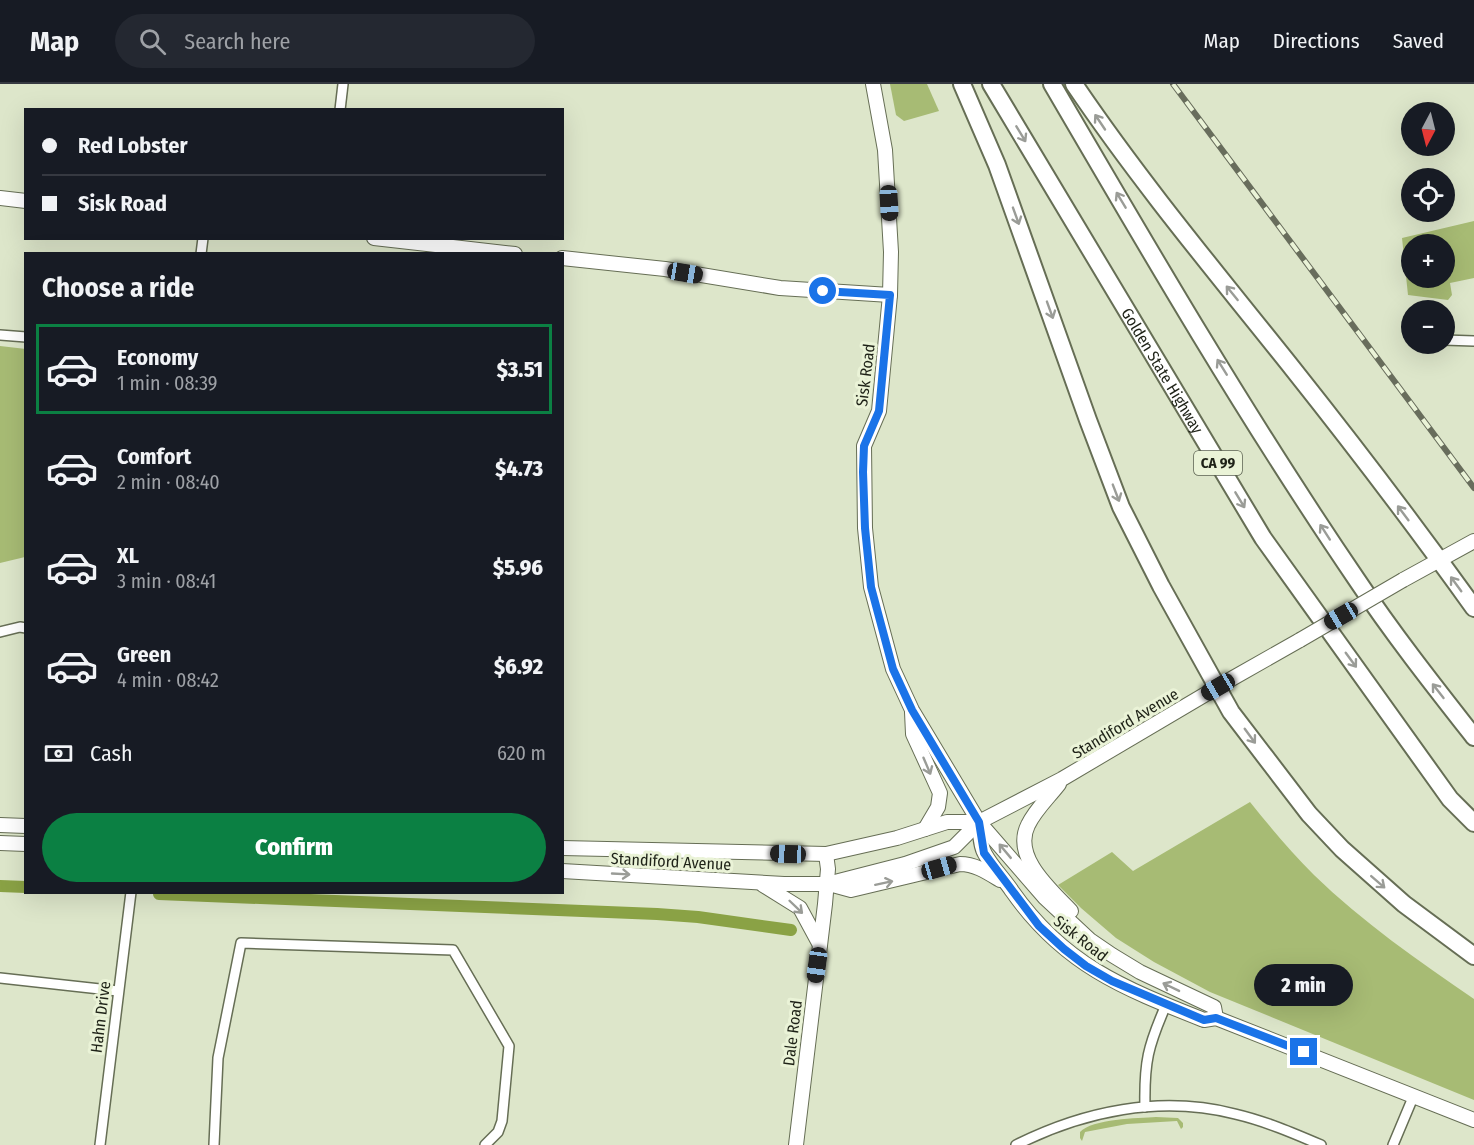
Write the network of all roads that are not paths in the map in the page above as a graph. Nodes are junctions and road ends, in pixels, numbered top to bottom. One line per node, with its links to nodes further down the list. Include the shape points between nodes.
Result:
1 (343, 84): 7 (street)
2 (873, 84): 13 (main road, Sisk Road, via 888,183)
3 (962, 84): 23 (highway, one-way to 23, via 998,165 1121,507)
4 (991, 84): 28 (highway, Golden State Highway / CA 99, one-way to 28, via 1263,538 1450,799)
5 (1052, 84): 25 (highway, one-way to 5, via 1358,582 1298,490)
6 (1074, 84): 19 (highway, one-way to 6, via 1295,371 1168,214)
7 (340, 108)
8 (0, 198): 9 (main road)
9 (24, 201)
10 (392, 240): 11 (main road)
11 (497, 252)
12 (564, 258): 13 (main road, via 665,269 780,288)
13 (890, 295): 24 (main road, Sisk Road, via 879,411 864,446 865,528 871,587 880,625 893,669)
14 (0, 335): 15 (street)
15 (24, 337)
16 (1455, 340): 17 (street)
17 (1474, 341)
18 (1474, 541): 19 (main road, Standiford Avenue)
19 (1439, 560): 20 (highway, one-way to 19); 23 (main road, Standiford Avenue, bridge)
20 (1474, 608)
21 (24, 628): 22 (street)
22 (0, 632)
23 (1218, 687): 26 (main road, Standiford Avenue); 42 (highway, one-way to 42, via 1231,712 1274,770 1342,849 1404,904)
24 (912, 710): 27 (main road, Sisk Road); 31 (main road, one-way to 31, via 913,734 940,793 938,807)
25 (1474, 737)
26 (1062, 779): 27 (main road, Standiford Avenue); 43 (main road, via 1028,824 1026,853 1038,875 1069,908)
27 (979, 822): 31 (main road, Standiford Avenue, via 947,822); 38 (main road, Standiford Avenue, via 954,847); 39 (main road, Sisk Road, via 984,853); 43 (main road, Sisk Road, one-way to 27, via 1082,933 1045,898)
28 (1474, 823)
29 (0, 825): 30 (main road)
30 (24, 826)
31 (925, 829): 35 (main road, Standiford Avenue)
32 (0, 843): 33 (main road)
33 (24, 844)
34 (564, 848): 35 (main road, Standiford Avenue)
35 (826, 854): 38 (main road, Dale Road)
36 (564, 871): 37 (main road, Standiford Avenue, one-way to 37)
37 (759, 882): 38 (main road, Standiford Avenue); 41 (main road, one-way to 41, via 800,908)
38 (827, 884): 39 (main road, one-way to 39, via 851,890 964,864 986,871); 41 (main road, Dale Road)
39 (1008, 886): 46 (main road, Sisk Road, via 1039,926 1086,966)
40 (131, 894): 45 (street, Hahn Drive)
41 (820, 945): 54 (main road, Dale Road)
42 (1474, 956)
43 (1140, 972): 47 (main road, Sisk Road, one-way to 43, via 1214,1007)
44 (0, 978): 45 (street)
45 (118, 991): 51 (street, Hahn Drive)
46 (1166, 1005): 47 (main road, Sisk Road, via 1204,1020); 49 (street, via 1146,1061)
47 (1216, 1018): 48 (main road, Sisk Road)
48 (1414, 1095): 50 (main road, Sisk Road); 57 (street)
49 (1145, 1107): 55 (street, via 1090,1115); 56 (street, via 1227,1112 1262,1121)
50 (1474, 1120)
51 (100, 1145)
52 (214, 1145): 53 (street, via 218,1058 241,943 453,950 509,1046 502,1121 498,1132)
53 (485, 1145)
54 (796, 1145)
55 (1016, 1145)
56 (1321, 1145)
57 (1393, 1145)

